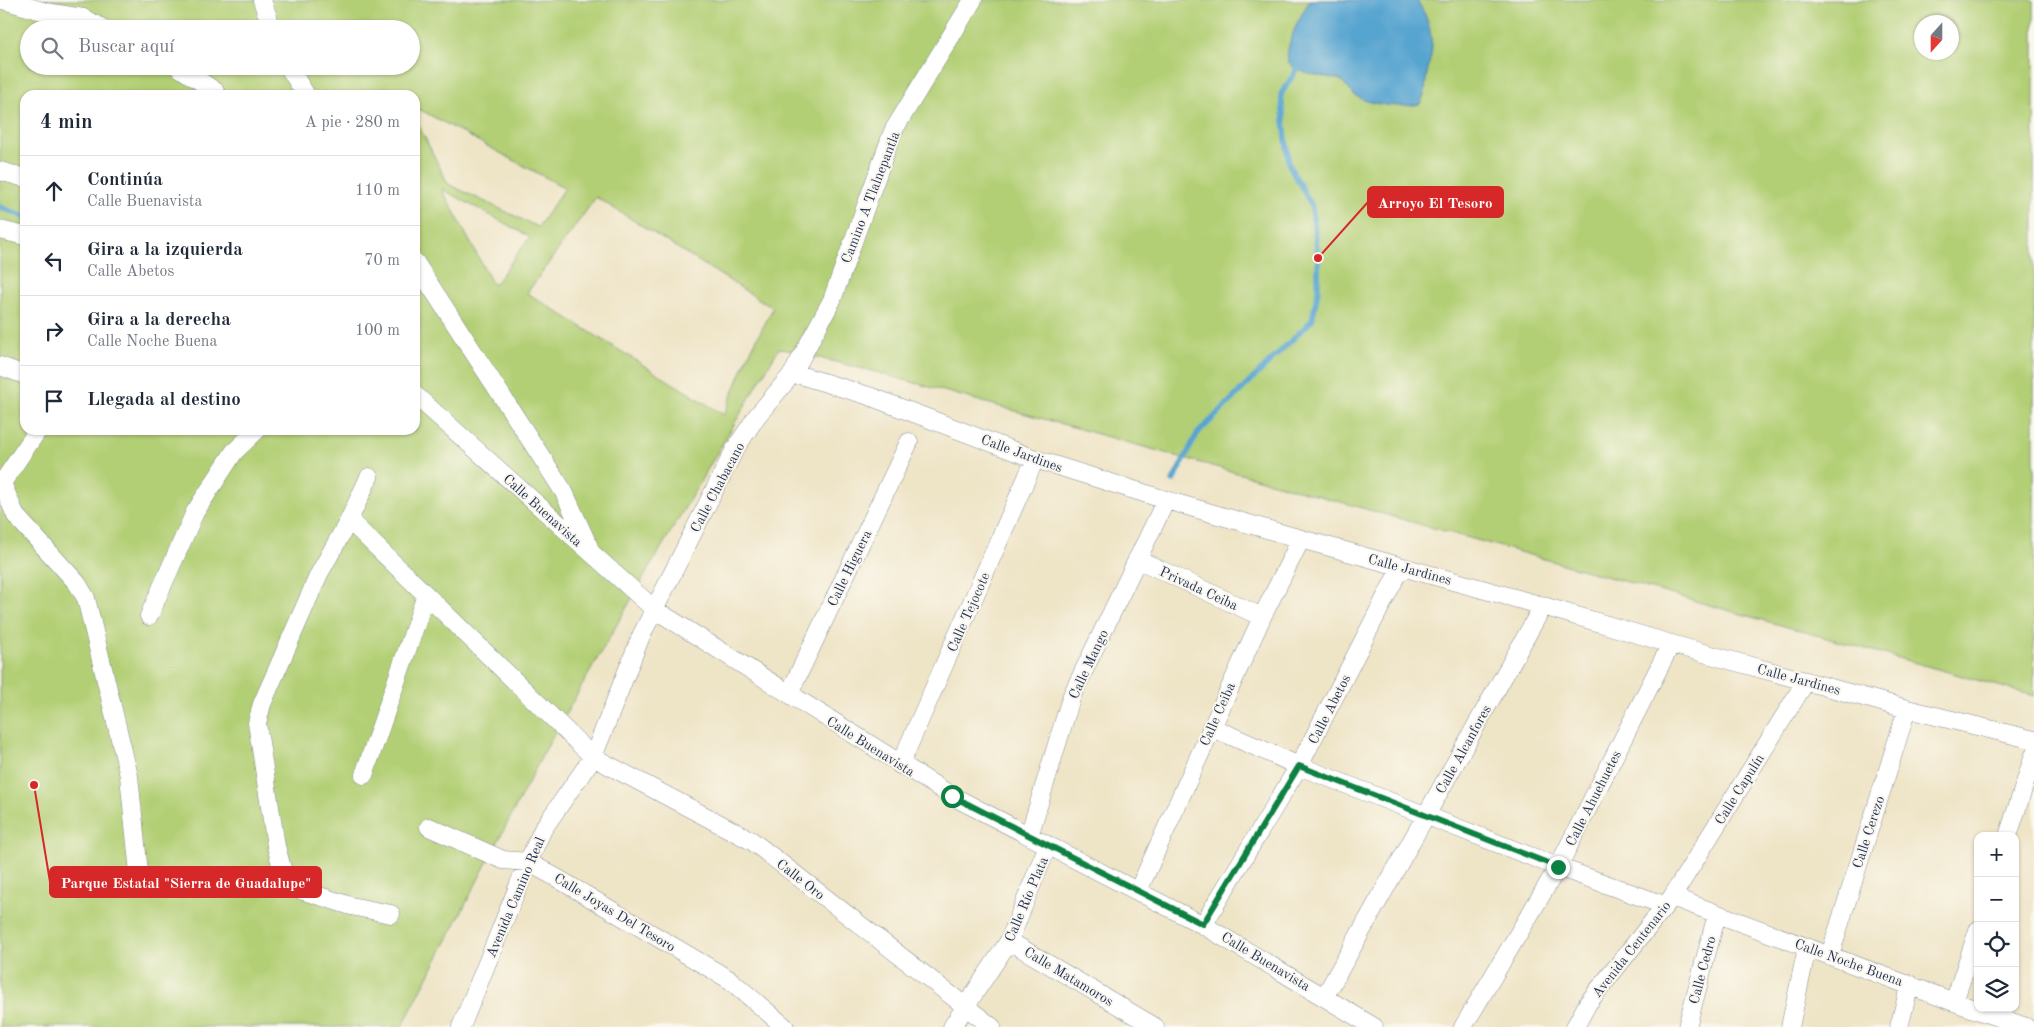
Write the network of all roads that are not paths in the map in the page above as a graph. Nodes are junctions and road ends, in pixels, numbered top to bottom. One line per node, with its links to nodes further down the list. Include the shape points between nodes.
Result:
1 (3, 0): 4 (street)
2 (262, 0): 5 (street)
3 (973, 0): 17 (street, Camino A Tlalnepantla, via 894,131 832,300)
4 (87, 20)
5 (269, 20)
6 (191, 75): 8 (street)
7 (294, 75): 9 (street)
8 (213, 90)
9 (303, 90)
10 (0, 171): 11 (street)
11 (20, 177)
12 (0, 230): 13 (street)
13 (20, 235)
14 (420, 270): 27 (street, via 564,492)
15 (0, 366): 16 (street)
16 (20, 373)
17 (793, 373): 22 (street, Calle Jardines, via 868,396); 32 (street, Calle Chabacano, via 734,449)
18 (420, 400): 27 (street, Calle Buenavista)
19 (35, 435): 53 (street, via 2,483 16,516 77,583 86,598 128,776)
20 (252, 435): 33 (street, via 234,452 195,512)
21 (909, 442): 37 (street, Calle Higuera)
22 (1035, 459): 24 (street, Calle Jardines); 43 (street, Calle Tejocote)
23 (369, 477): 25 (street)
24 (1166, 500): 26 (street, Calle Jardines); 28 (street, Calle Mango)
25 (349, 520): 30 (street, Calle Oro); 56 (street, via 319,574 262,704 257,723 276,846 291,887 351,906)
26 (1300, 539): 29 (street, Calle Jardines); 34 (street, Calle Ceiba)
27 (593, 554): 32 (street, Calle Buenavista)
28 (1137, 559): 34 (street, Privada Ceiba); 49 (street, Calle Mango, via 1072,695)
29 (1401, 567): 31 (street, Calle Jardines); 44 (street, Calle Abetos)
30 (426, 595): 42 (street, Calle Oro); 45 (street)
31 (1543, 606): 35 (street, Calle Jardines); 46 (street, Calle Alcanfores)
32 (654, 609): 37 (street, Calle Buenavista); 42 (street, Avenida Camino Real)
33 (149, 616)
34 (1262, 617): 39 (street, Calle Ceiba)
35 (1671, 644): 36 (street, Calle Jardines); 52 (street, Calle Ahuehuetes)
36 (1806, 681): 38 (street, Calle Jardines); 55 (street, Calle Capulín)
37 (789, 694): 43 (street, Calle Buenavista)
38 (1907, 709): 40 (street, Calle Jardines); 62 (street, Calle Cerezo)
39 (1211, 727): 44 (street, Calle Noche Buena); 54 (street, Calle Ceiba)
40 (2034, 740)
41 (2034, 755): 48 (street)
42 (593, 757): 51 (street, Avenida Camino Real, via 543,830); 66 (street, Calle Oro, via 752,841)
43 (900, 765): 49 (street, Calle Buenavista)
44 (1299, 766): 46 (street, Calle Noche Buena); 58 (street, Calle Abetos)
45 (364, 775)
46 (1427, 814): 52 (street, Calle Noche Buena); 64 (street, Calle Alcanfores)
47 (429, 826): 51 (street, Calle Joyas Del Tesoro, via 503,860)
48 (2009, 832)
49 (1028, 836): 50 (street, Calle Buenavista)
50 (1048, 846): 54 (street, Calle Buenavista); 59 (street, Calle Río Plata)
51 (528, 862): 67 (street, Avenida Camino Real); 68 (street, Calle Joyas Del Tesoro, via 730,980)
52 (1558, 867): 55 (street, Calle Noche Buena); 73 (street, Calle Ahuehuetes)
53 (139, 873)
54 (1138, 891): 58 (street, Calle Buenavista)
55 (1668, 901): 57 (street, Calle Noche Buena); 74 (street, Avenida Centenario, via 1588,1003)
56 (391, 914)
57 (1717, 914): 61 (street, Calle Noche Buena); 75 (street, Calle Cedro)
58 (1203, 924): 64 (street, Calle Buenavista)
59 (1009, 941): 66 (street, Calle Río Plata); 71 (street, Calle Matamoros)
60 (1974, 942): 65 (street)
61 (1807, 948): 62 (street, Calle Noche Buena); 76 (street)
62 (1830, 955): 63 (street, Calle Noche Buena)
63 (1910, 984): 65 (street, Calle Noche Buena); 77 (street)
64 (1325, 996): 72 (street, Calle Buenavista)
65 (1954, 1002): 78 (street, Calle Noche Buena)
66 (966, 1006): 69 (street, Calle Río Plata); 70 (street, Calle Oro)
67 (461, 1027)
68 (785, 1027)
69 (952, 1027)
70 (992, 1027)
71 (1156, 1027)
72 (1374, 1027)
73 (1463, 1027)
74 (1575, 1027)
75 (1687, 1027)
76 (1790, 1027)
77 (1899, 1027)
78 (2026, 1027)

